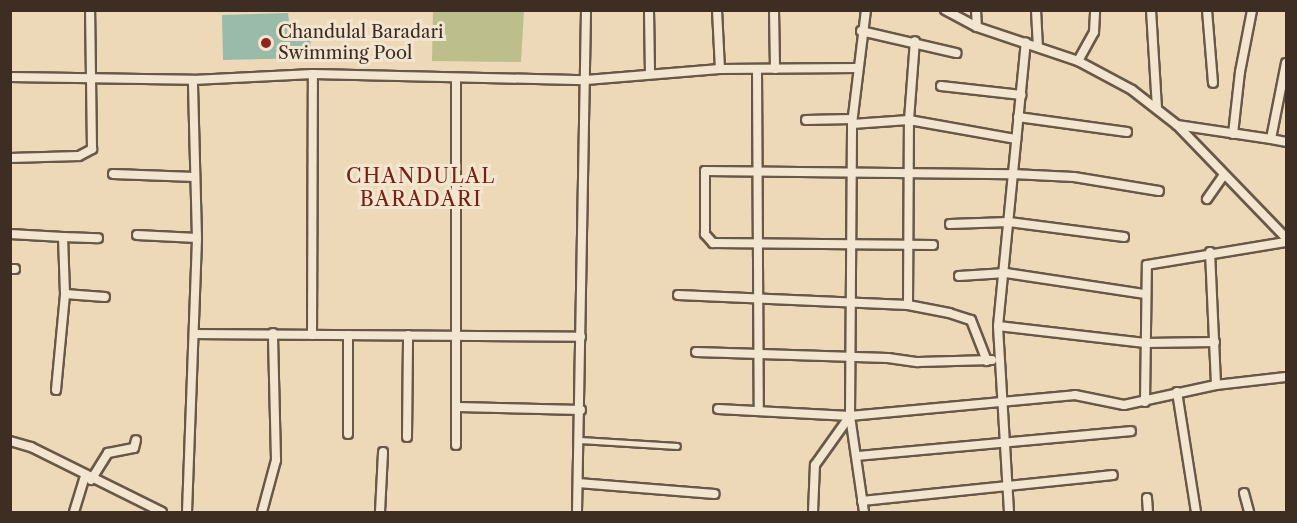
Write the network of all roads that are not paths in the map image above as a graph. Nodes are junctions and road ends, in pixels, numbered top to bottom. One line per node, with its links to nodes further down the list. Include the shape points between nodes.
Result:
1 (90, 10): 29 (street)
2 (586, 10): 32 (street)
3 (649, 10): 27 (street)
4 (717, 10): 23 (street)
5 (774, 10): 24 (street)
6 (866, 10): 15 (street)
7 (945, 10): 14 (street)
8 (976, 10): 14 (street)
9 (1036, 10): 18 (street)
10 (1095, 10): 20 (street, via 1094,32)
11 (1151, 10): 36 (street)
12 (1207, 10): 33 (street)
13 (1252, 10): 43 (street)
14 (977, 27): 17 (street)
15 (861, 31): 16 (street); 22 (street)
16 (915, 41): 19 (street); 39 (street)
17 (1026, 42): 18 (street); 35 (street)
18 (1038, 46): 20 (street)
19 (956, 53)
20 (1078, 61): 36 (street)
21 (1287, 63): 45 (street)
22 (858, 68): 24 (street); 40 (street)
23 (720, 69): 25 (street); 27 (street)
24 (775, 69): 25 (street)
25 (757, 71): 48 (street)
26 (313, 74): 30 (street); 31 (street); 83 (street)
27 (650, 74): 32 (street)
28 (10, 77): 29 (street)
29 (90, 77): 31 (street); 47 (street, via 95,133 92,149 79,156)
30 (456, 78): 32 (street); 86 (street)
31 (193, 80): 54 (street)
32 (586, 80): 87 (street)
33 (1213, 83)
34 (941, 86): 35 (street)
35 (1021, 94): 37 (street)
36 (1156, 107): 41 (street)
37 (1018, 117): 42 (street); 44 (street)
38 (806, 120): 40 (street)
39 (909, 120): 40 (street); 44 (street); 50 (street)
40 (852, 121): 49 (street)
41 (1177, 125): 43 (street); 53 (street)
42 (1127, 132)
43 (1233, 134): 45 (street)
44 (1016, 139): 52 (street)
45 (1271, 139): 46 (street)
46 (1287, 142)
47 (10, 158)
48 (754, 171): 49 (street); 66 (street); 66 (street, via 705,171 705,234 713,243)
49 (850, 173): 50 (street); 69 (street)
50 (910, 173): 52 (street); 67 (street)
51 (113, 174): 54 (street)
52 (1012, 174): 55 (street, via 1074,177); 57 (street)
53 (1224, 176): 56 (street); 65 (street)
54 (195, 177): 64 (street)
55 (1159, 190)
56 (1207, 199)
57 (1009, 222): 58 (street); 62 (street); 71 (street)
58 (950, 224)
59 (10, 234): 61 (street)
60 (137, 235): 64 (street)
61 (63, 237): 63 (street); 73 (street)
62 (1124, 237)
63 (98, 238)
64 (197, 238): 82 (street)
65 (1287, 240): 70 (street)
66 (755, 242): 69 (street); 77 (street)
67 (909, 244): 68 (street); 69 (street); 79 (street)
68 (933, 245)
69 (851, 246): 78 (street)
70 (1210, 252): 74 (street, via 1147,265); 88 (street)
71 (1006, 273): 72 (street); 74 (street); 80 (street)
72 (958, 276)
73 (65, 294): 76 (street); 97 (street)
74 (1144, 294): 89 (street)
75 (678, 295): 77 (street)
76 (105, 297)
77 (755, 298): 78 (street); 91 (street)
78 (851, 302): 79 (street); 92 (street)
79 (908, 305): 94 (street, via 969,318)
80 (998, 326): 89 (street); 93 (street)
81 (273, 333): 82 (street); 83 (street); 128 (street, via 276,460)
82 (194, 334): 127 (street)
83 (312, 335): 84 (street)
84 (348, 335): 85 (street); 107 (street)
85 (408, 335): 86 (street); 108 (street)
86 (455, 335): 87 (street); 101 (street)
87 (581, 337): 103 (street)
88 (1215, 342): 89 (street); 96 (street)
89 (1145, 343): 99 (street)
90 (696, 352): 91 (street)
91 (756, 355): 92 (street); 104 (street)
92 (850, 357): 94 (street, via 918,363); 105 (street)
93 (999, 359): 94 (street); 100 (street)
94 (987, 361)
95 (1286, 377): 96 (street)
96 (1216, 385): 98 (street)
97 (56, 390)
98 (1177, 392): 99 (street); 135 (street)
99 (1145, 402): 100 (street, via 1124,405 1075,395)
100 (1002, 405): 105 (street); 111 (street)
101 (458, 407): 103 (street); 113 (street)
102 (718, 409): 104 (street)
103 (581, 410): 110 (street)
104 (759, 411): 105 (street)
105 (850, 416): 116 (street); 131 (street, via 815,465)
106 (1131, 431): 111 (street)
107 (348, 434)
108 (407, 437)
109 (136, 440): 118 (street, via 134,448 108,453)
110 (580, 440): 114 (lane); 119 (street)
111 (1005, 440): 116 (street); 120 (street)
112 (10, 441): 118 (street, via 31,447)
113 (456, 445)
114 (677, 447)
115 (383, 452): 129 (street)
116 (857, 456): 124 (street)
117 (1113, 475): 120 (street)
118 (88, 478): 125 (street); 126 (street)
119 (578, 483): 122 (street); 130 (street)
120 (1007, 485): 124 (street); 133 (street)
121 (1244, 493): 136 (street)
122 (715, 494)
123 (1147, 498): 134 (street)
124 (862, 501): 132 (street)
125 (74, 513)
126 (162, 513)
127 (187, 513)
128 (262, 513)
129 (380, 513)
130 (577, 513)
131 (813, 513)
132 (864, 513)
133 (1009, 513)
134 (1149, 513)
135 (1196, 513)
136 (1249, 513)

